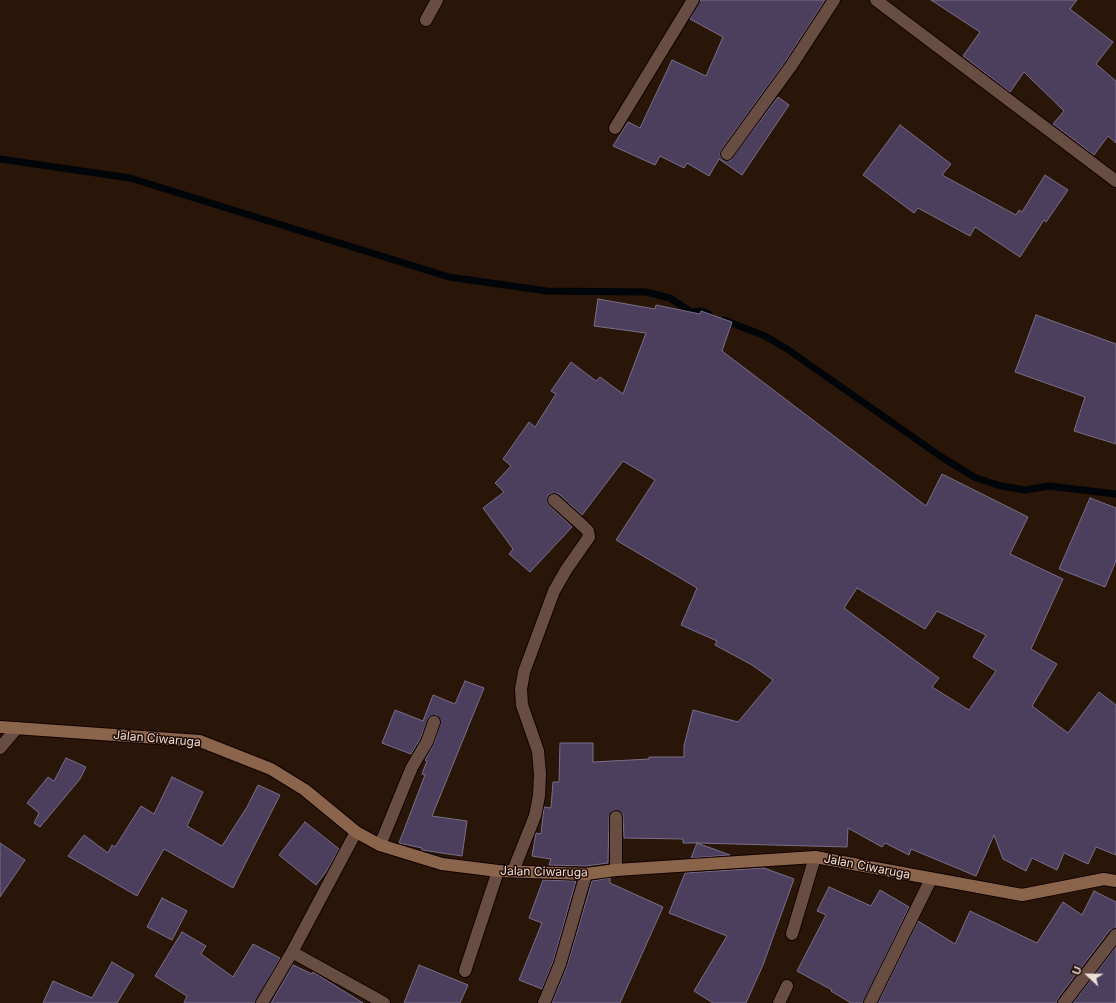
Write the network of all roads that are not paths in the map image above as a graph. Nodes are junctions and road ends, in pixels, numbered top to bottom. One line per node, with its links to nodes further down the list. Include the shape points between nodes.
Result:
1 (437, 0): 5 (street)
2 (693, 0): 6 (street)
3 (834, 0): 7 (street, via 791,66)
4 (876, 0): 8 (street)
5 (426, 20)
6 (615, 128)
7 (727, 154)
8 (1116, 181)
9 (554, 500): 20 (street, via 584,526 589,537 554,591 524,672 522,705 538,751 540,782 535,816)
10 (434, 722): 16 (street, via 412,767)
11 (0, 727): 12 (street, Jalan Ciwaruga)
12 (17, 728): 13 (street); 15 (street, Jalan Ciwaruga, via 200,741 271,769 305,790)
13 (0, 748)
14 (616, 817): 18 (street)
15 (356, 832): 16 (street, Jalan Ciwaruga); 26 (street)
16 (380, 845): 19 (street, Jalan Ciwaruga, via 442,864)
17 (815, 857): 18 (street, Jalan Ciwaruga); 22 (street, Jalan Ciwaruga); 24 (street)
18 (616, 870): 21 (street, Jalan Ciwaruga)
19 (498, 871): 20 (street, Jalan Ciwaruga); 27 (street)
20 (514, 871): 21 (street, Jalan Ciwaruga)
21 (586, 874): 31 (street, via 560,964)
22 (930, 879): 23 (street, Jalan Ciwaruga, via 1022,895 1104,879); 33 (street)
23 (1116, 881)
24 (792, 934)
25 (1116, 935): 34 (street)
26 (292, 952): 29 (street); 30 (street)
27 (465, 971)
28 (787, 986): 32 (street)
29 (262, 1003)
30 (384, 1003)
31 (544, 1003)
32 (779, 1003)
33 (870, 1003)
34 (1064, 1003)

